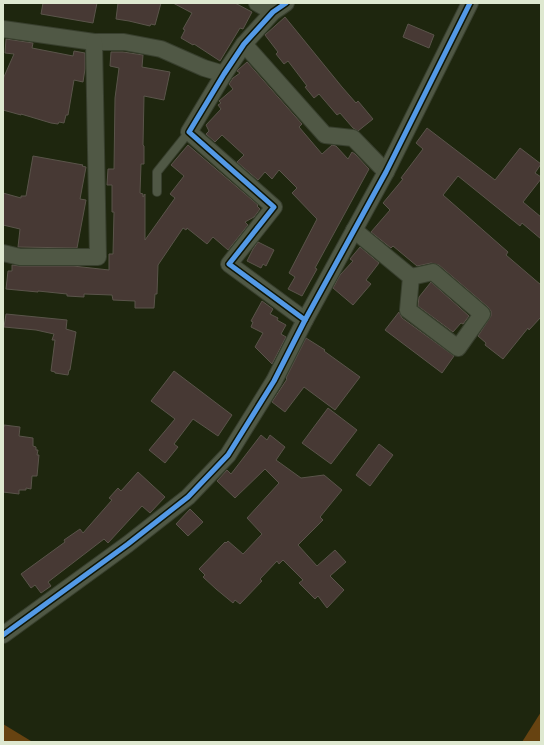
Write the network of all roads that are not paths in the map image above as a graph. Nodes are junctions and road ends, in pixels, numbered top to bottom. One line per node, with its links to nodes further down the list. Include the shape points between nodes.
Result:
1 (257, 3): 3 (street)
2 (470, 3): 9 (street)
3 (280, 8): 6 (street)
4 (3, 29): 5 (street)
5 (94, 42): 7 (street, via 124,42 161,49); 12 (street, via 98,257 20,257)
6 (244, 44): 7 (street); 9 (street, via 325,134 353,138)
7 (224, 74): 8 (street)
8 (188, 132): 10 (lane, via 157,172); 14 (street, via 274,207 229,264)
9 (386, 172): 11 (street)
10 (157, 192)
11 (354, 230): 13 (street); 14 (street)
12 (3, 253)
13 (411, 277): 13 (street, via 433,272 482,314 458,348 408,310)
14 (305, 320): 15 (street, via 274,381 228,455 188,497)
15 (3, 635)

